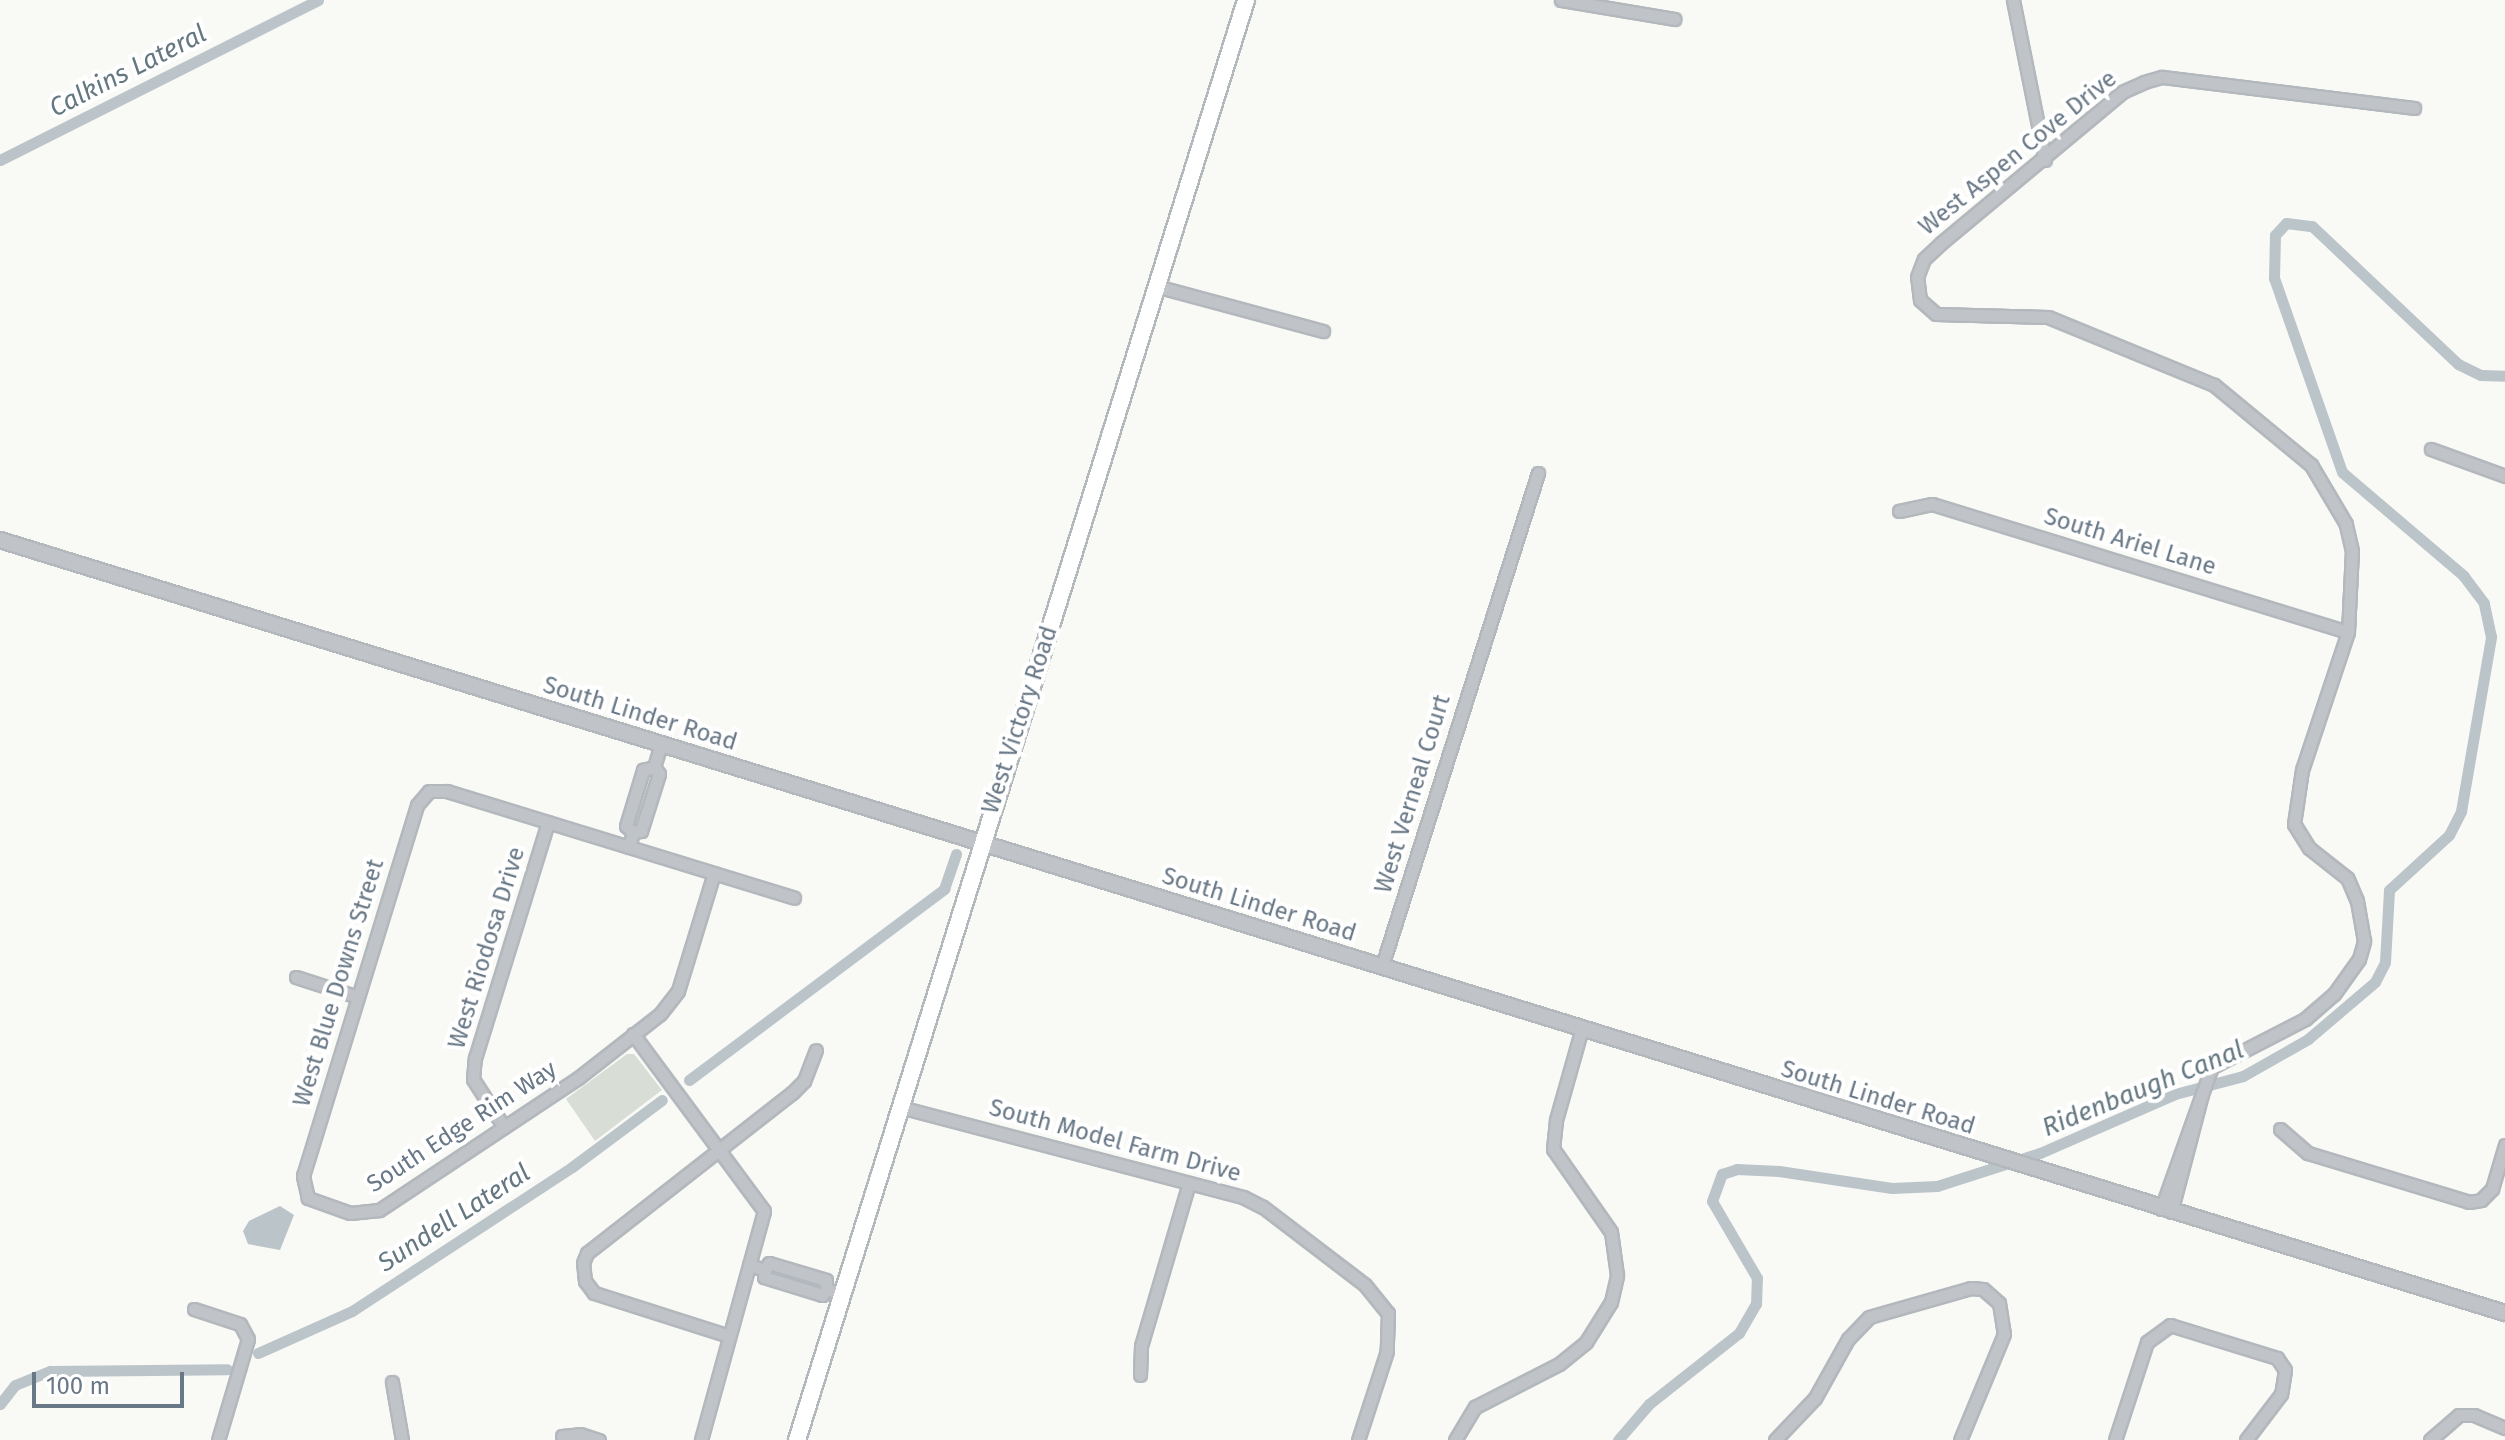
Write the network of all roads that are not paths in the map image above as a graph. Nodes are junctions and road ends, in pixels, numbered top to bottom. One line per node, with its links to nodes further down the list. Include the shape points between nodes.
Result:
1 (1246, 0): 7 (main road, West Victory Road)
2 (1561, 0): 4 (street)
3 (2013, 0): 6 (street)
4 (1674, 19)
5 (2414, 108): 6 (street, West Aspen Cove Drive, via 2162,77 2122,92)
6 (2045, 160): 14 (street, West Aspen Cove Drive, via 1924,259 1917,277 1920,300 1936,314 2048,317 2203,380 2237,402 2311,465 2346,524 2352,551)
7 (1156, 286): 8 (street); 17 (main road, West Victory Road)
8 (1323, 331)
9 (2431, 449): 11 (street)
10 (1538, 473): 21 (street, West Verneal Court)
11 (2505, 476)
12 (1899, 511): 14 (street, South Ariel Lane, via 1932,504)
13 (0, 540): 15 (street, South Linder Road)
14 (2348, 632): 34 (street, West Aspen Cove Drive, via 2302,770 2294,824 2309,848 2347,878 2363,924 2359,959 2334,994 2305,1019 2212,1067)
15 (661, 744): 17 (street, South Linder Road); 18 (street, via 655,788 641,831 633,832)
16 (548, 822): 18 (street); 23 (street, West Blue Downs Street, via 447,791 429,791 417,805); 28 (street, West Riodosa Drive, via 475,1058 473,1079)
17 (982, 843): 21 (street, South Linder Road); 27 (main road, West Victory Road)
18 (629, 847): 19 (street)
19 (714, 873): 20 (street); 25 (street, South Edge Rim Way, via 678,991 666,1008)
20 (794, 898)
21 (1382, 966): 24 (street, South Linder Road)
22 (296, 977): 23 (street)
23 (358, 997): 33 (street, West Blue Downs Street, via 303,1176)
24 (1582, 1028): 34 (street, South Linder Road); 50 (street, via 1553,1149 1611,1232 1617,1275 1611,1302 1586,1342 1559,1364 1475,1407)
25 (633, 1034): 28 (street, South Edge Rim Way); 31 (street)
26 (816, 1050): 31 (street, via 792,1093)
27 (900, 1107): 32 (street, South Model Farm Drive); 36 (main road, West Victory Road)
28 (504, 1127): 33 (street, South Edge Rim Way, via 379,1210 350,1213 313,1202)
29 (2280, 1129): 30 (street, via 2308,1153 2469,1202 2481,1200 2492,1189)
30 (2505, 1145)
31 (721, 1150): 35 (street, via 764,1211); 39 (street, via 587,1253 582,1272 594,1293)
32 (1189, 1183): 40 (street, via 1141,1346); 49 (street, South Model Farm Drive, via 1263,1207 1381,1300 1390,1330 1387,1351)
33 (305, 1192)
34 (2166, 1210): 38 (street, South Linder Road)
35 (749, 1265): 36 (street, via 765,1270 769,1263 826,1280); 39 (street)
36 (834, 1292): 48 (main road, West Victory Road)
37 (194, 1309): 44 (street, via 232,1320 246,1331 247,1347)
38 (2505, 1313)
39 (726, 1335): 47 (street)
40 (1140, 1375)
41 (392, 1382): 45 (street)
42 (2505, 1428): 55 (street, via 2474,1415 2459,1415)
43 (562, 1436): 46 (street)
44 (218, 1440)
45 (402, 1440)
46 (599, 1440)
47 (701, 1440)
48 (797, 1440)
49 (1358, 1440)
50 (1455, 1440)
51 (1775, 1440): 52 (street, via 1815,1398 1848,1339 1869,1317 1961,1288 1983,1289 1999,1303 2004,1334)
52 (1960, 1440)
53 (2115, 1440): 54 (street, via 2147,1342 2160,1328 2181,1326 2266,1352 2285,1370 2281,1394)
54 (2246, 1440)
55 (2430, 1440)

